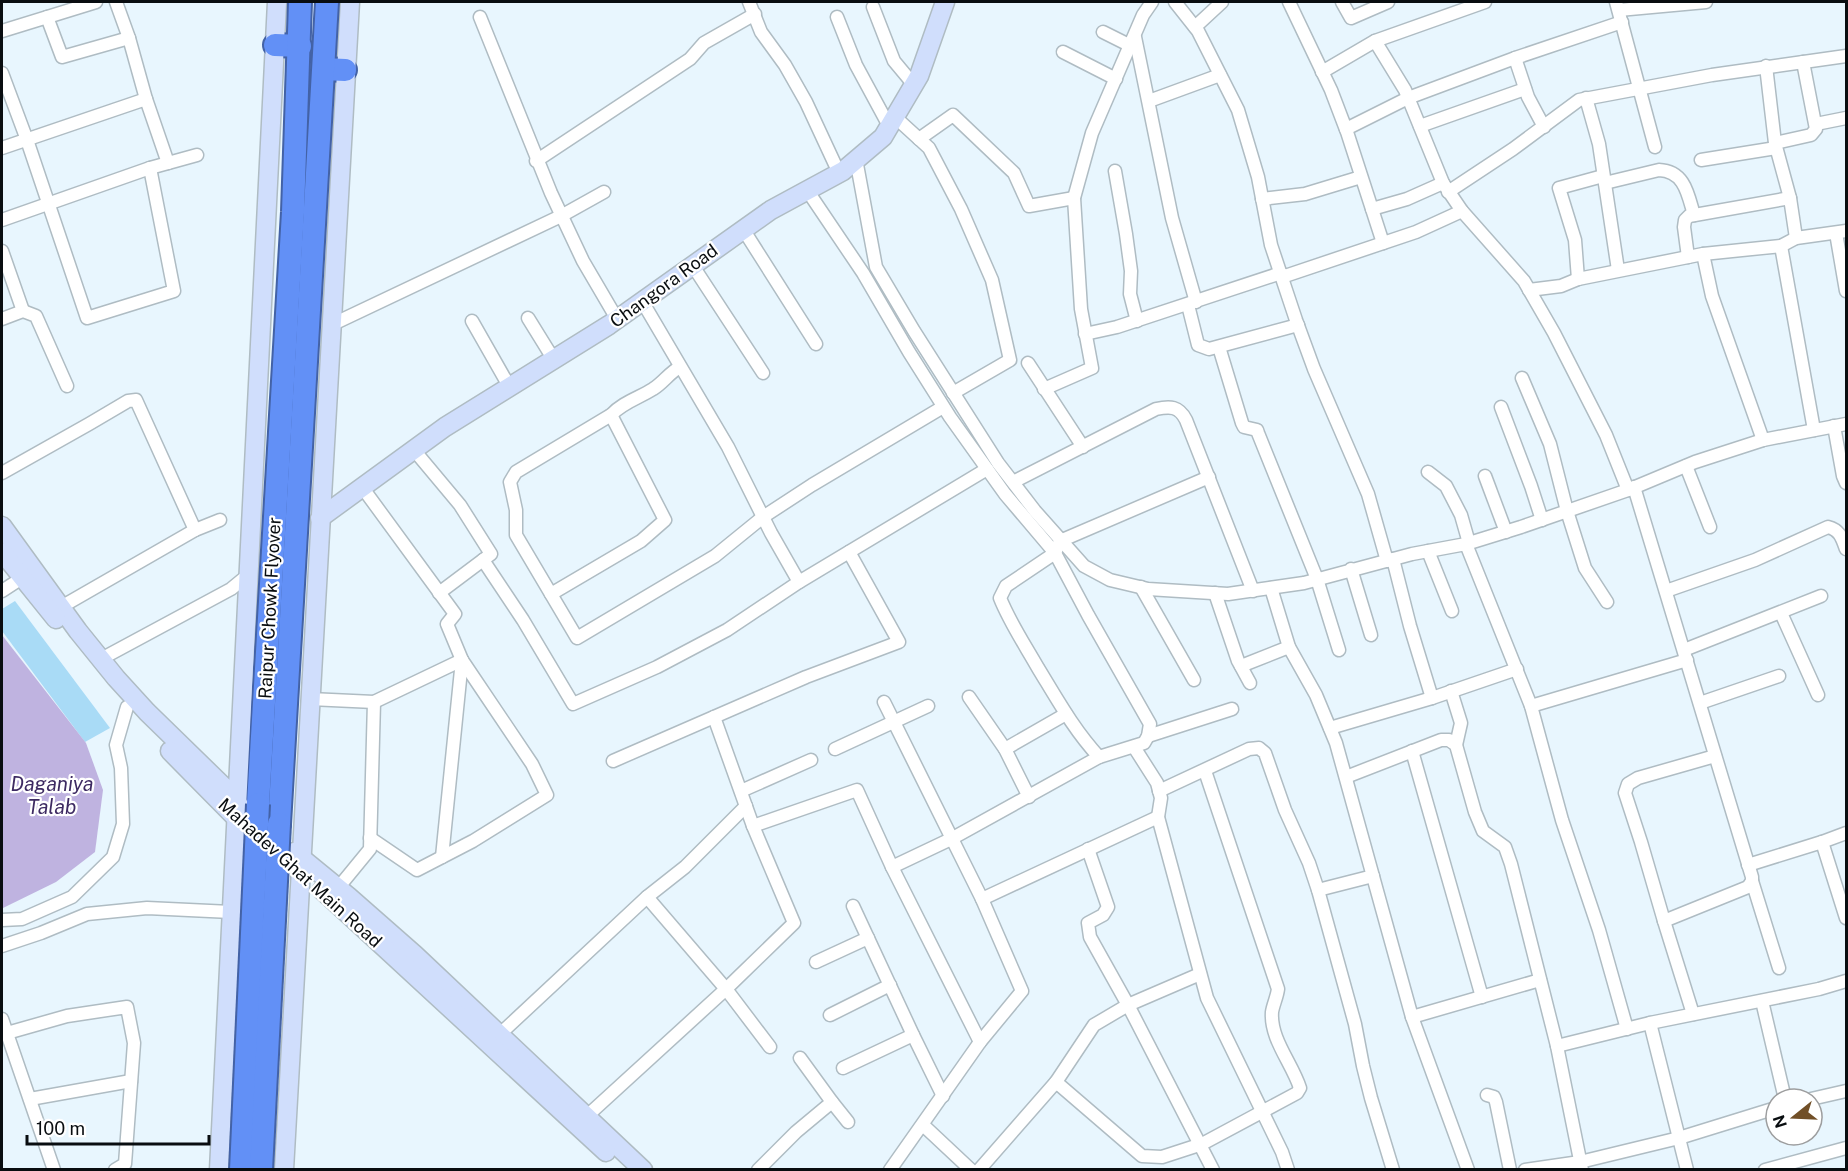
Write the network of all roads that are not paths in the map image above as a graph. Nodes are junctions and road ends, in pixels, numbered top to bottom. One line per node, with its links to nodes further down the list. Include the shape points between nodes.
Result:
1 (96, 2): 20 (street)
2 (116, 2): 26 (street)
3 (277, 2): 29 (street)
4 (300, 2): 30 (highway, Raipur Chowk Flyover)
5 (327, 2): 36 (highway, Raipur Chowk Flyover)
6 (350, 2): 36 (street)
7 (749, 2): 19 (street)
8 (1175, 2): 23 (street)
9 (1222, 2): 23 (street)
10 (1289, 2): 37 (street)
11 (1342, 2): 12 (street, via 1351,18)
12 (1389, 2)
13 (1485, 2): 28 (street)
14 (1706, 2): 18 (street)
15 (948, 3): 41 (street, Changora Road)
16 (1147, 4): 27 (street)
17 (873, 7): 41 (street, via 894,61)
18 (1619, 11): 33 (street); 42 (street)
19 (755, 14): 62 (street, via 704,43 690,59); 66 (street, via 806,102)
20 (47, 17): 24 (street); 26 (street, via 62,57)
21 (480, 17): 62 (street)
22 (837, 17): 49 (street, via 856,65)
23 (1195, 27): 39 (street)
24 (2, 31)
25 (1103, 32): 27 (street)
26 (129, 38): 46 (street)
27 (1133, 41): 40 (street); 47 (street)
28 (1375, 41): 37 (street); 44 (street)
29 (274, 45): 30 (highway); 155 (street)
30 (300, 46): 78 (highway, Raipur Chowk Flyover)
31 (1063, 52): 40 (street)
32 (1846, 56): 34 (street)
33 (1515, 58): 43 (street); 44 (street)
34 (1803, 62): 35 (street); 50 (street)
35 (1766, 66): 42 (street); 56 (street)
36 (334, 69): 78 (highway, Raipur Chowk Flyover); 104 (street)
37 (1322, 72): 53 (street)
38 (2, 73): 55 (street)
39 (1220, 75): 47 (street); 74 (street, via 1238,110)
40 (1116, 79): 72 (street, via 1092,133)
41 (914, 85): 49 (street, Changora Road)
42 (1641, 88): 45 (street); 57 (street)
43 (1525, 89): 51 (street); 52 (street)
44 (1408, 98): 51 (street); 53 (street)
45 (1586, 98): 52 (street, via 1573,103); 68 (street)
46 (146, 99): 55 (street); 63 (street)
47 (1149, 100): 97 (street)
48 (1846, 118): 50 (street)
49 (892, 121): 54 (street); 60 (street, Changora Road, via 883,137)
50 (1816, 124): 56 (street, via 1811,135)
51 (1420, 126): 69 (street)
52 (1544, 127): 69 (street)
53 (1346, 129): 67 (street)
54 (920, 139): 72 (street, via 952,115 1014,173 1029,206); 117 (street, via 929,148 961,209 992,280 1010,360)
55 (27, 140): 58 (street); 75 (street)
56 (1775, 145): 61 (street); 73 (street)
57 (1655, 147)
58 (2, 148)
59 (197, 155): 63 (street)
60 (856, 159): 66 (street, Changora Road); 117 (street, via 876,267)
61 (1701, 160)
62 (536, 161): 80 (street)
63 (168, 163): 64 (street)
64 (150, 168): 75 (street); 75 (street, via 174,291 87,318)
65 (1115, 171): 103 (street, via 1131,271 1130,294)
66 (838, 173): 70 (street, Changora Road)
67 (1361, 177): 74 (street, via 1305,194); 76 (street)
68 (1604, 179): 79 (street, via 1667,170 1682,181); 91 (street); 93 (street, via 1559,188 1575,240)
69 (1446, 188): 76 (street); 77 (street)
70 (807, 190): 82 (street, Changora Road); 118 (street, via 863,273)
71 (604, 192): 80 (street)
72 (1074, 198): 106 (street)
73 (1790, 198): 79 (street); 84 (street)
74 (1262, 199): 92 (street)
75 (48, 203): 81 (street)
76 (1372, 209): 85 (street)
77 (1462, 211): 85 (street); 94 (street)
78 (304, 214): 284 (highway, Raipur Chowk Flyover, bridge, via 259,792); 285 (highway, Raipur Chowk Flyover, bridge)
79 (1694, 215): 89 (street, via 1685,220 1684,228)
80 (561, 216): 101 (street); 104 (street)
81 (2, 220)
82 (743, 229): 90 (street, Changora Road); 107 (street)
83 (1841, 232): 84 (street); 95 (street)
84 (1796, 238): 86 (street)
85 (1383, 243): 92 (street)
86 (1781, 246): 88 (street); 122 (street)
87 (2, 251): 98 (street)
88 (1702, 255): 89 (street); 123 (street, via 1712,296)
89 (1689, 257): 91 (street)
90 (693, 266): 96 (street, Changora Road); 112 (street)
91 (1618, 270): 93 (street)
92 (1281, 275): 97 (street); 105 (street)
93 (1578, 279): 94 (street, via 1561,286)
94 (1529, 290): 135 (street, via 1596,413)
95 (1846, 291)
96 (642, 301): 101 (street, Changora Road); 111 (street)
97 (1192, 304): 103 (street); 108 (street, via 1198,345)
98 (23, 311): 100 (street); 114 (street, via 36,316)
99 (528, 318): 109 (street)
100 (2, 319)
101 (617, 319): 109 (street, Changora Road)
102 (472, 321): 115 (street)
103 (1137, 321): 106 (street)
104 (331, 325): 138 (street)
105 (1298, 325): 108 (street); 152 (street, via 1368,494)
106 (1085, 334): 116 (street, via 1092,368)
107 (816, 344)
108 (1219, 347): 156 (street, via 1242,423 1257,430)
109 (554, 360): 115 (street, Changora Road)
110 (1028, 363): 116 (street)
111 (680, 367): 120 (street); 137 (street, via 728,447)
112 (763, 372)
113 (1522, 378): 136 (street, via 1550,444)
114 (67, 386)
115 (509, 386): 125 (street, Changora Road)
116 (1044, 389): 124 (street)
117 (953, 393): 132 (street)
118 (943, 407): 127 (street); 137 (street)
119 (1502, 407): 140 (street)
120 (611, 415): 165 (street, via 516,472 510,482 516,535); 165 (street, via 666,520 640,541)
121 (1840, 425): 122 (street); 133 (street, via 1840,462)
122 (1814, 430): 123 (street)
123 (1763, 440): 126 (street)
124 (1083, 447): 131 (street, via 1156,409 1177,408 1186,420); 132 (street)
125 (414, 450): 134 (street, Changora Road); 151 (street, via 460,505 491,554)
126 (1686, 466): 135 (street); 142 (street)
127 (987, 469): 146 (street, via 1005,494); 150 (street)
128 (1428, 472): 145 (street, via 1446,486 1461,515)
129 (2, 473): 143 (street, via 136,400)
130 (1485, 476): 144 (street)
131 (1209, 477): 146 (street); 161 (street)
132 (1013, 482): 146 (street)
133 (1846, 483)
134 (362, 487): 138 (street, Changora Road); 163 (street)
135 (1631, 489): 136 (street); 162 (street)
136 (1567, 511): 140 (street); 167 (street, via 1586,568)
137 (763, 517): 157 (street); 165 (street, via 714,556 577,638)
138 (320, 518): 186 (street)
139 (220, 520): 143 (street)
140 (1542, 520): 144 (street)
141 (2, 526): 154 (street)
142 (1710, 527)
143 (195, 530): 168 (street)
144 (1506, 532): 145 (street)
145 (1468, 544): 148 (street); 178 (street)
146 (1058, 547): 158 (street, via 1110,580); 194 (street, via 1006,586 1000,598); 198 (street, via 1088,615 1141,706 1149,724)
147 (1846, 549): 162 (street, via 1836,529 1828,527 1755,560)
148 (1428, 551): 152 (street); 169 (street)
149 (2, 552): 154 (street, Mahadev Ghat Main Road)
150 (849, 552): 157 (street); 195 (street, via 899,642)
151 (483, 560): 157 (street, via 573,704 657,667 727,630); 163 (street)
152 (1390, 560): 153 (street); 185 (street)
153 (1351, 569): 156 (street); 171 (street)
154 (28, 575): 160 (street); 168 (street); 192 (street, Mahadev Ghat Main Road)
155 (248, 575): 175 (street, via 231,589); 214 (street)
156 (1317, 579): 159 (street); 173 (street)
157 (800, 582)
158 (1141, 587): 164 (street); 180 (street)
159 (1271, 588): 161 (street); 172 (street)
160 (2, 591)
161 (1252, 591): 164 (street)
162 (1666, 591): 174 (street)
163 (439, 593): 176 (street, via 454,614 447,624)
164 (1215, 593): 177 (street)
165 (551, 594)
166 (1821, 596): 170 (street)
167 (1607, 602)
168 (61, 607): 175 (street)
169 (1452, 611)
170 (1781, 613): 174 (street); 183 (street)
171 (1371, 635)
172 (1289, 647): 177 (street); 197 (street)
173 (1339, 650)
174 (1685, 655): 189 (street); 191 (street)
175 (101, 659): 214 (street, via 147,712 225,788)
176 (462, 660): 187 (street); 222 (street); 222 (street, via 532,764 547,795)
177 (1241, 666): 181 (street)
178 (1517, 669): 182 (street); 191 (street)
179 (1779, 676): 189 (street)
180 (1194, 680)
181 (1250, 683)
182 (1451, 691): 185 (street); 199 (street, via 1461,723)
183 (1818, 695)
184 (969, 697): 202 (street)
185 (1432, 698): 197 (street)
186 (310, 699): 187 (street); 224 (street)
187 (374, 702): 218 (street)
188 (884, 702): 196 (street)
189 (1700, 703): 204 (street)
190 (928, 706): 196 (street)
191 (1532, 706): 254 (street, via 1562,820)
192 (128, 707): 214 (street, Mahadev Ghat Main Road); 235 (street, via 116,745 123,824 113,857 72,897 22,919)
193 (1232, 709): 198 (street)
194 (1066, 714): 202 (street); 205 (street)
195 (714, 717): 207 (street); 210 (street)
196 (893, 721): 201 (street); 219 (street)
197 (1330, 728): 209 (street)
198 (1148, 736): 200 (street, via 1144,743)
199 (1456, 745): 203 (street, via 1442,740); 242 (street, via 1483,831 1504,847 1511,864)
200 (1134, 747): 205 (street); 211 (street)
201 (835, 749)
202 (1005, 749): 212 (street)
203 (1412, 751): 209 (street); 246 (street)
204 (1715, 756): 223 (street); 236 (street, via 1638,778 1628,784 1625,793)
205 (1099, 757): 212 (street)
206 (811, 760): 210 (street)
207 (613, 761)
208 (1204, 771): 211 (street); 229 (street, via 1249,749 1259,748 1265,753); 273 (street, via 1278,989 1272,1011 1275,1034 1300,1088)
209 (1346, 777): 226 (street)
210 (741, 791): 213 (street)
211 (1159, 791): 215 (street)
212 (1029, 797): 219 (street)
213 (746, 806): 216 (street); 230 (street, via 685,867)
214 (236, 812): 224 (street, Mahadev Ghat Main Road, via 291,862); 233 (street)
215 (1158, 817): 221 (street); 241 (street)
216 (753, 826): 225 (street, via 857,790); 245 (street, via 794,923)
217 (1846, 832): 220 (street)
218 (370, 837): 222 (street, via 417,870); 228 (street, via 369,849)
219 (951, 839): 225 (street); 231 (street)
220 (1822, 842): 223 (street); 234 (street)
221 (1088, 849): 231 (street); 248 (street, via 1108,907 1089,923 1090,937)
222 (442, 857)
223 (1748, 865): 227 (street)
224 (301, 866): 228 (street); 286 (street); 287 (street, Mahadev Ghat Main Road)
225 (892, 867): 258 (street)
226 (1373, 876): 229 (street); 251 (street)
227 (1752, 881): 236 (street, via 1748,887); 240 (street)
228 (338, 888): 256 (street)
229 (1318, 890): 295 (street, via 1371,1098)
230 (647, 897): 245 (street); 256 (street)
231 (982, 899): 258 (street, via 1022,991)
232 (854, 906): 237 (street)
233 (231, 912): 238 (street, via 147,908 87,914); 283 (street)
234 (1846, 918)
235 (2, 921)
236 (1664, 921): 249 (street)
237 (868, 938): 239 (street); 244 (street)
238 (2, 946)
239 (816, 962)
240 (1779, 968)
241 (1200, 974): 248 (street); 273 (street, via 1207,998)
242 (1540, 980): 246 (street); 259 (street)
243 (1846, 981): 247 (street)
244 (890, 985): 250 (street); 257 (street)
245 (726, 988): 260 (street); 274 (street)
246 (1482, 997): 251 (street)
247 (1762, 1001): 249 (street); 265 (street)
248 (1128, 1005): 264 (street, via 1094,1025); 278 (street)
249 (1693, 1014): 253 (street)
250 (830, 1015)
251 (1412, 1017): 296 (street)
252 (2, 1018): 255 (street)
253 (1650, 1023): 254 (street); 277 (street)
254 (1627, 1029): 259 (street)
255 (7, 1033): 263 (street, via 67,1016 127,1007 134,1043); 270 (street)
256 (499, 1035): 274 (street)
257 (913, 1035): 262 (street); 268 (street)
258 (980, 1042): 268 (street)
259 (1557, 1046): 280 (street)
260 (770, 1047)
261 (800, 1058): 271 (street)
262 (843, 1068)
263 (131, 1081): 270 (street); 282 (street, via 125,1164)
264 (1054, 1085): 278 (street, via 1056,1082 1142,1156 1162,1157); 292 (street)
265 (1782, 1087)
266 (1846, 1091): 269 (street)
267 (1487, 1095): 297 (street, via 1496,1102)
268 (943, 1096): 276 (street)
269 (1824, 1096)
270 (30, 1099): 281 (street)
271 (832, 1102): 275 (street); 289 (street)
272 (1764, 1112): 277 (street)
273 (1263, 1113): 278 (street); 294 (street)
274 (587, 1116): 288 (street)
275 (848, 1122)
276 (923, 1125): 290 (street); 291 (street)
277 (1679, 1138): 280 (street); 299 (street)
278 (1202, 1144): 293 (street)
279 (1846, 1148): 300 (street)
280 (1581, 1166): 298 (street)
281 (54, 1170)
282 (114, 1170)
283 (219, 1170)
284 (241, 1170)
285 (261, 1170)
286 (284, 1170)
287 (626, 1170)
288 (643, 1170)
289 (758, 1170)
290 (890, 1170)
291 (971, 1170)
292 (979, 1170)
293 (1213, 1170)
294 (1288, 1170)
295 (1394, 1170)
296 (1468, 1170)
297 (1510, 1170)
298 (1525, 1170)
299 (1687, 1170)
300 (1765, 1170)

